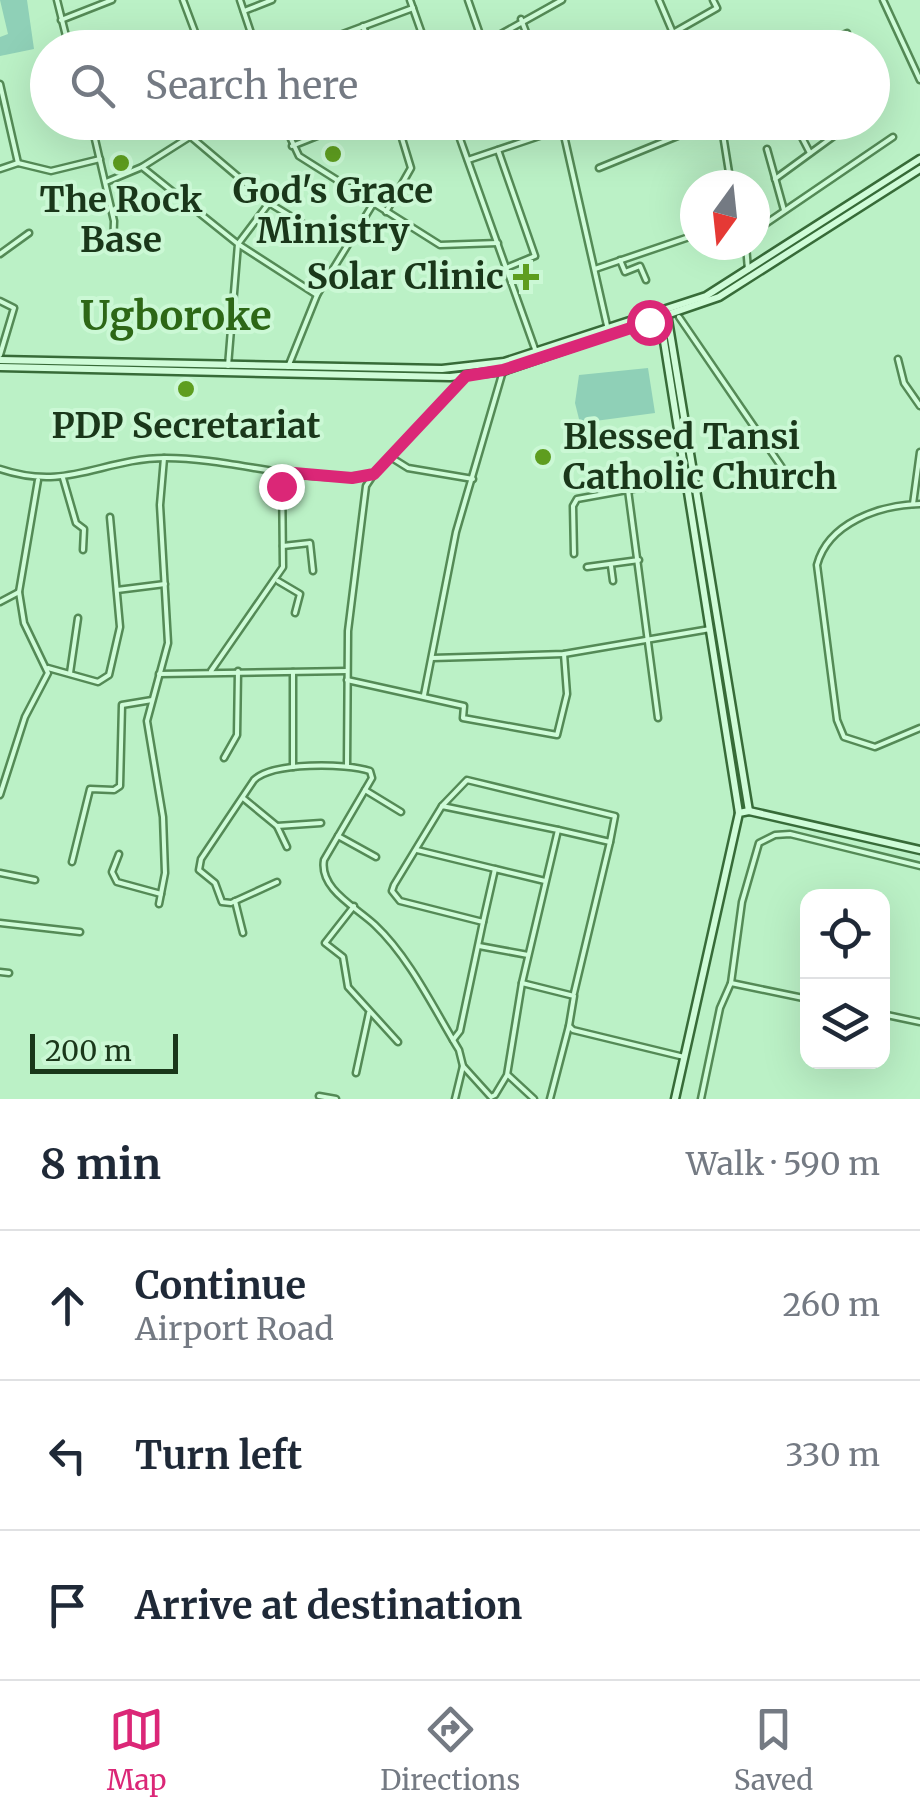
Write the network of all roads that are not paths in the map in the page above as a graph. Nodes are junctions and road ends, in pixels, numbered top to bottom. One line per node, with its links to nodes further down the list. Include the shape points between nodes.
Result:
1 (57, 0): 15 (street)
2 (112, 0): 15 (street)
3 (183, 0): 19 (street)
4 (240, 0): 14 (street)
5 (272, 0): 14 (street)
6 (410, 0): 13 (street)
7 (468, 0): 24 (street)
8 (562, 0): 12 (street)
9 (659, 0): 27 (street)
10 (713, 0): 28 (street, via 717,8)
11 (883, 0): 29 (street)
12 (552, 2): 16 (street)
13 (413, 8): 17 (street); 23 (street)
14 (244, 11): 20 (street)
15 (61, 20): 18 (street)
16 (522, 20): 25 (street); 26 (street)
17 (363, 26): 21 (street); 22 (street)
18 (64, 30)
19 (194, 30)
20 (250, 30)
21 (353, 30)
22 (364, 30)
23 (421, 30)
24 (478, 30)
25 (506, 30)
26 (526, 30)
27 (671, 30)
28 (677, 30)
29 (920, 80)
30 (0, 84): 54 (street)
31 (893, 137): 32 (street)
32 (890, 139)
33 (96, 140): 51 (street)
34 (184, 140): 55 (street)
35 (195, 140): 62 (street)
36 (290, 140): 47 (street)
37 (306, 140): 47 (street)
38 (402, 140): 65 (street, via 411,168)
39 (461, 140): 53 (street)
40 (524, 140): 49 (street)
41 (565, 140): 77 (street)
42 (668, 140): 57 (street)
43 (723, 140): 59 (street)
44 (803, 140): 50 (street)
45 (828, 140): 50 (street)
46 (889, 140): 64 (street)
47 (292, 146): 63 (street, via 314,168)
48 (767, 148): 60 (street)
49 (498, 150): 53 (street); 76 (street, via 536,256)
50 (810, 153): 60 (street)
51 (100, 159): 54 (street, via 51,172); 61 (street)
52 (920, 159): 78 (main road)
53 (468, 160): 70 (street)
54 (18, 163): 56 (street)
55 (142, 167): 61 (street); 71 (street)
56 (0, 168)
57 (599, 168)
58 (920, 169): 82 (main road, via 761,273)
59 (729, 170)
60 (774, 179): 64 (street)
61 (106, 182): 72 (street)
62 (269, 203): 68 (street); 71 (street)
63 (373, 204): 65 (street); 80 (street)
64 (784, 210): 66 (street)
65 (386, 212): 70 (street, via 440,245)
66 (770, 221)
67 (29, 233): 73 (street)
68 (325, 238)
69 (680, 240): 74 (street)
70 (498, 243): 76 (street)
71 (238, 244): 80 (street); 90 (street)
72 (112, 249)
73 (0, 254)
74 (620, 260): 77 (street); 79 (street, via 625,272 640,266)
75 (747, 260): 78 (street)
76 (506, 268): 87 (street)
77 (595, 269): 85 (street)
78 (748, 270): 83 (main road)
79 (646, 280)
80 (317, 295): 91 (street)
81 (0, 302): 89 (street, via 14,308)
82 (682, 313): 83 (main road); 86 (main road); 99 (street)
83 (663, 314): 84 (main road); 85 (main road); 86 (main road)
84 (649, 322): 86 (main road); 92 (main road)
85 (608, 330): 87 (main road)
86 (668, 333): 104 (main road); 149 (main road)
87 (536, 352): 93 (main road, via 464,369)
88 (898, 359): 95 (street)
89 (0, 361): 90 (main road); 93 (main road)
90 (228, 366): 91 (main road)
91 (288, 367): 93 (main road)
92 (503, 370): 94 (main road); 105 (street)
93 (388, 372): 94 (main road)
94 (466, 376): 98 (street)
95 (920, 406)
96 (920, 452): 108 (street)
97 (164, 458): 101 (street); 103 (street); 120 (street)
98 (392, 458): 102 (street); 105 (street, via 408,468)
99 (784, 468)
100 (0, 469): 106 (street)
101 (282, 472): 102 (street); 111 (street)
102 (374, 474): 132 (street, via 366,486 356,555)
103 (63, 478): 106 (street); 112 (street, via 76,523 84,529)
104 (688, 478): 107 (street); 126 (main road)
105 (474, 479): 129 (street, via 456,532)
106 (38, 480): 122 (street)
107 (628, 490): 113 (street, via 577,499); 114 (street)
108 (913, 504): 109 (street); 141 (street, via 833,532 817,565 844,736 875,747)
109 (920, 504)
110 (110, 517): 121 (street)
111 (283, 546): 117 (street, via 310,544); 118 (street)
112 (84, 550)
113 (574, 554)
114 (639, 560): 115 (street); 127 (street)
115 (611, 564): 116 (street); 119 (street)
116 (587, 566)
117 (313, 572)
118 (277, 580): 124 (street, via 300,594); 133 (street)
119 (613, 581)
120 (166, 584): 121 (street); 136 (street, via 168,643)
121 (117, 590): 135 (street, via 120,627 109,675 98,682)
122 (20, 592): 123 (street); 130 (street, via 24,623)
123 (0, 602)
124 (295, 613)
125 (78, 618): 135 (street)
126 (712, 629): 127 (street); 151 (main road)
127 (650, 640): 128 (street); 140 (street)
128 (564, 654): 129 (street); 138 (street, via 567,694 557,736 463,718 464,706)
129 (432, 658): 138 (street)
130 (48, 668): 135 (street); 146 (street)
131 (238, 671): 133 (street); 134 (street); 142 (street, via 238,735)
132 (347, 671): 134 (street); 137 (street)
133 (211, 672): 136 (street)
134 (293, 672): 144 (street)
135 (70, 674)
136 (158, 674): 139 (street)
137 (347, 680): 138 (street); 143 (street)
138 (424, 695)
139 (152, 700): 162 (street, via 122,705 120,786 90,789); 169 (street, via 148,721 163,817)
140 (658, 718)
141 (920, 728)
142 (224, 758)
143 (347, 766): 144 (street); 145 (street, via 373,774)
144 (292, 768): 147 (street, via 263,772)
145 (365, 790): 150 (street); 155 (street)
146 (0, 796)
147 (243, 798): 153 (street); 170 (street, via 199,865 222,902)
148 (442, 806): 154 (street); 156 (street, via 467,780 615,816); 158 (street)
149 (750, 811): 151 (main road); 159 (main road)
150 (402, 812)
151 (740, 813): 191 (main road)
152 (321, 823): 153 (street)
153 (277, 826): 157 (street)
154 (558, 830): 156 (street); 167 (street)
155 (338, 836): 161 (street); 172 (street, via 322,872)
156 (610, 842): 183 (street)
157 (287, 847)
158 (416, 850): 164 (street); 173 (street, via 394,896)
159 (920, 850)
160 (119, 854): 169 (street, via 112,872 116,882)
161 (376, 857)
162 (72, 862)
163 (920, 866): 182 (street, via 790,834 759,842)
164 (495, 870): 167 (street); 173 (street)
165 (0, 873): 166 (street)
166 (35, 880)
167 (546, 881): 178 (street)
168 (277, 882): 170 (street)
169 (161, 894): 171 (street)
170 (235, 901): 176 (street)
171 (159, 904)
172 (354, 906): 185 (street, via 326,943 343,957 345,981); 189 (street, via 392,945)
173 (483, 922): 177 (street)
174 (0, 923): 175 (street)
175 (80, 932)
176 (243, 933)
177 (478, 946): 178 (street); 189 (street)
178 (528, 956): 181 (street)
179 (0, 972): 180 (street)
180 (9, 972)
181 (522, 983): 183 (street); 194 (street)
182 (730, 983): 184 (street); 201 (street)
183 (574, 996): 188 (street)
184 (800, 996)
185 (369, 1012): 190 (street); 193 (street)
186 (890, 1016): 187 (street)
187 (920, 1022)
188 (569, 1026): 191 (street); 199 (street)
189 (453, 1040): 192 (street)
190 (398, 1042)
191 (684, 1057): 200 (main road)
192 (462, 1066): 194 (street, via 493,1098); 198 (street)
193 (356, 1072)
194 (507, 1074): 196 (street)
195 (319, 1096): 197 (street)
196 (534, 1098)
197 (336, 1099)
198 (455, 1099)
199 (550, 1099)
200 (675, 1099)
201 (702, 1099)

